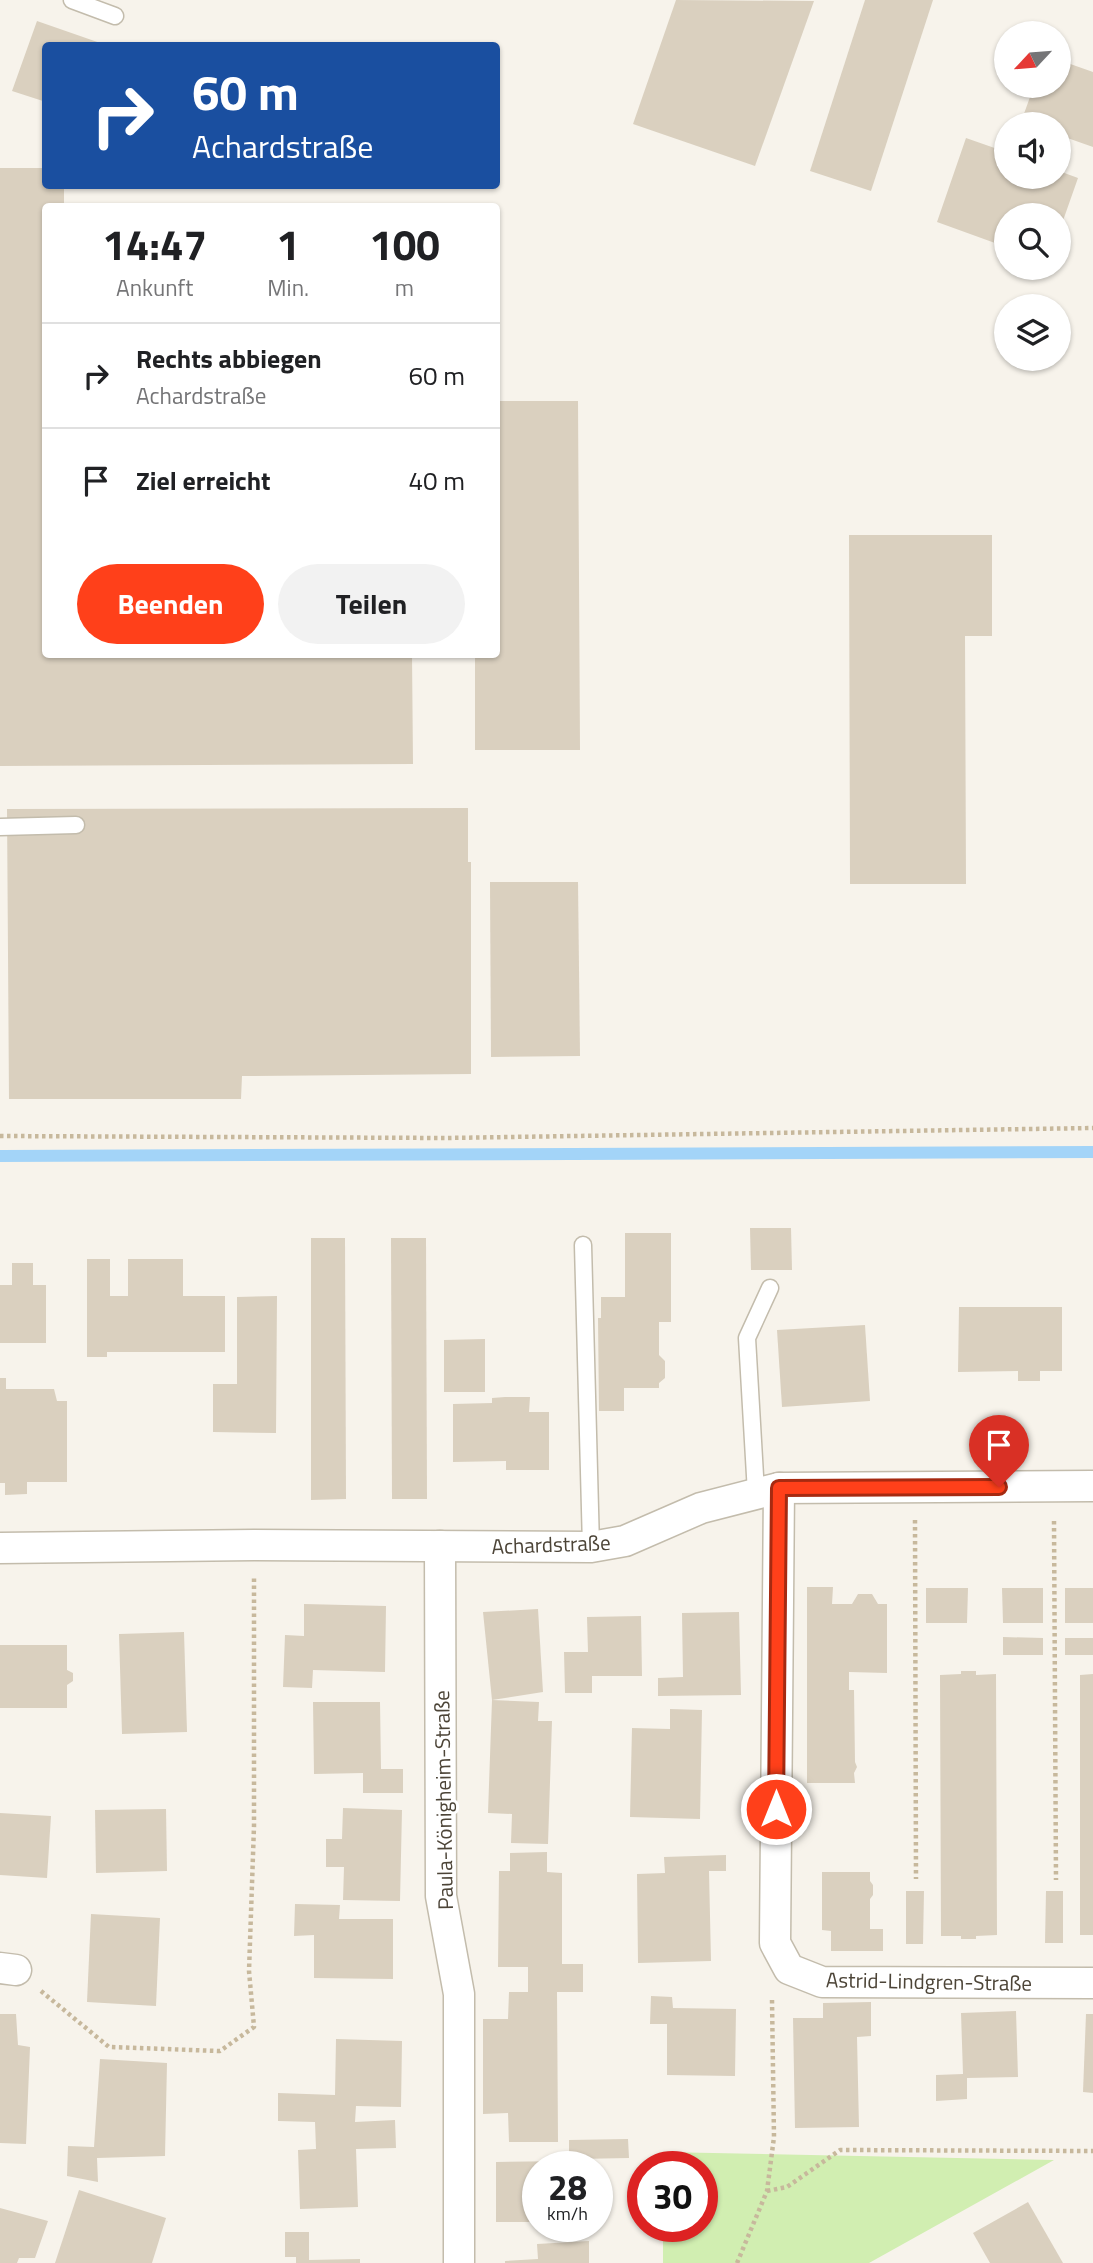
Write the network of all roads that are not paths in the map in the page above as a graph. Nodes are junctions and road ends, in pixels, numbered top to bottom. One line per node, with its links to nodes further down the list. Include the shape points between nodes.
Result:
1 (72, 0): 2 (lane)
2 (114, 16)
3 (76, 825): 4 (lane)
4 (0, 827)
5 (583, 1245): 10 (lane)
6 (770, 1288): 8 (lane, via 747,1338)
7 (1093, 1486): 8 (street, Achardstraße)
8 (767, 1490): 10 (street, Achardstraße, via 701,1508 625,1541); 12 (street, Astrid-Lindgren-Straße, via 775,1942 789,1969 822,1982)
9 (440, 1546): 10 (street, Achardstraße); 11 (street, Achardstraße); 13 (street, Paula-Königheim-Straße, via 440,1896 459,1994)
10 (591, 1547)
11 (0, 1548)
12 (1093, 1983)
13 (459, 2263)

